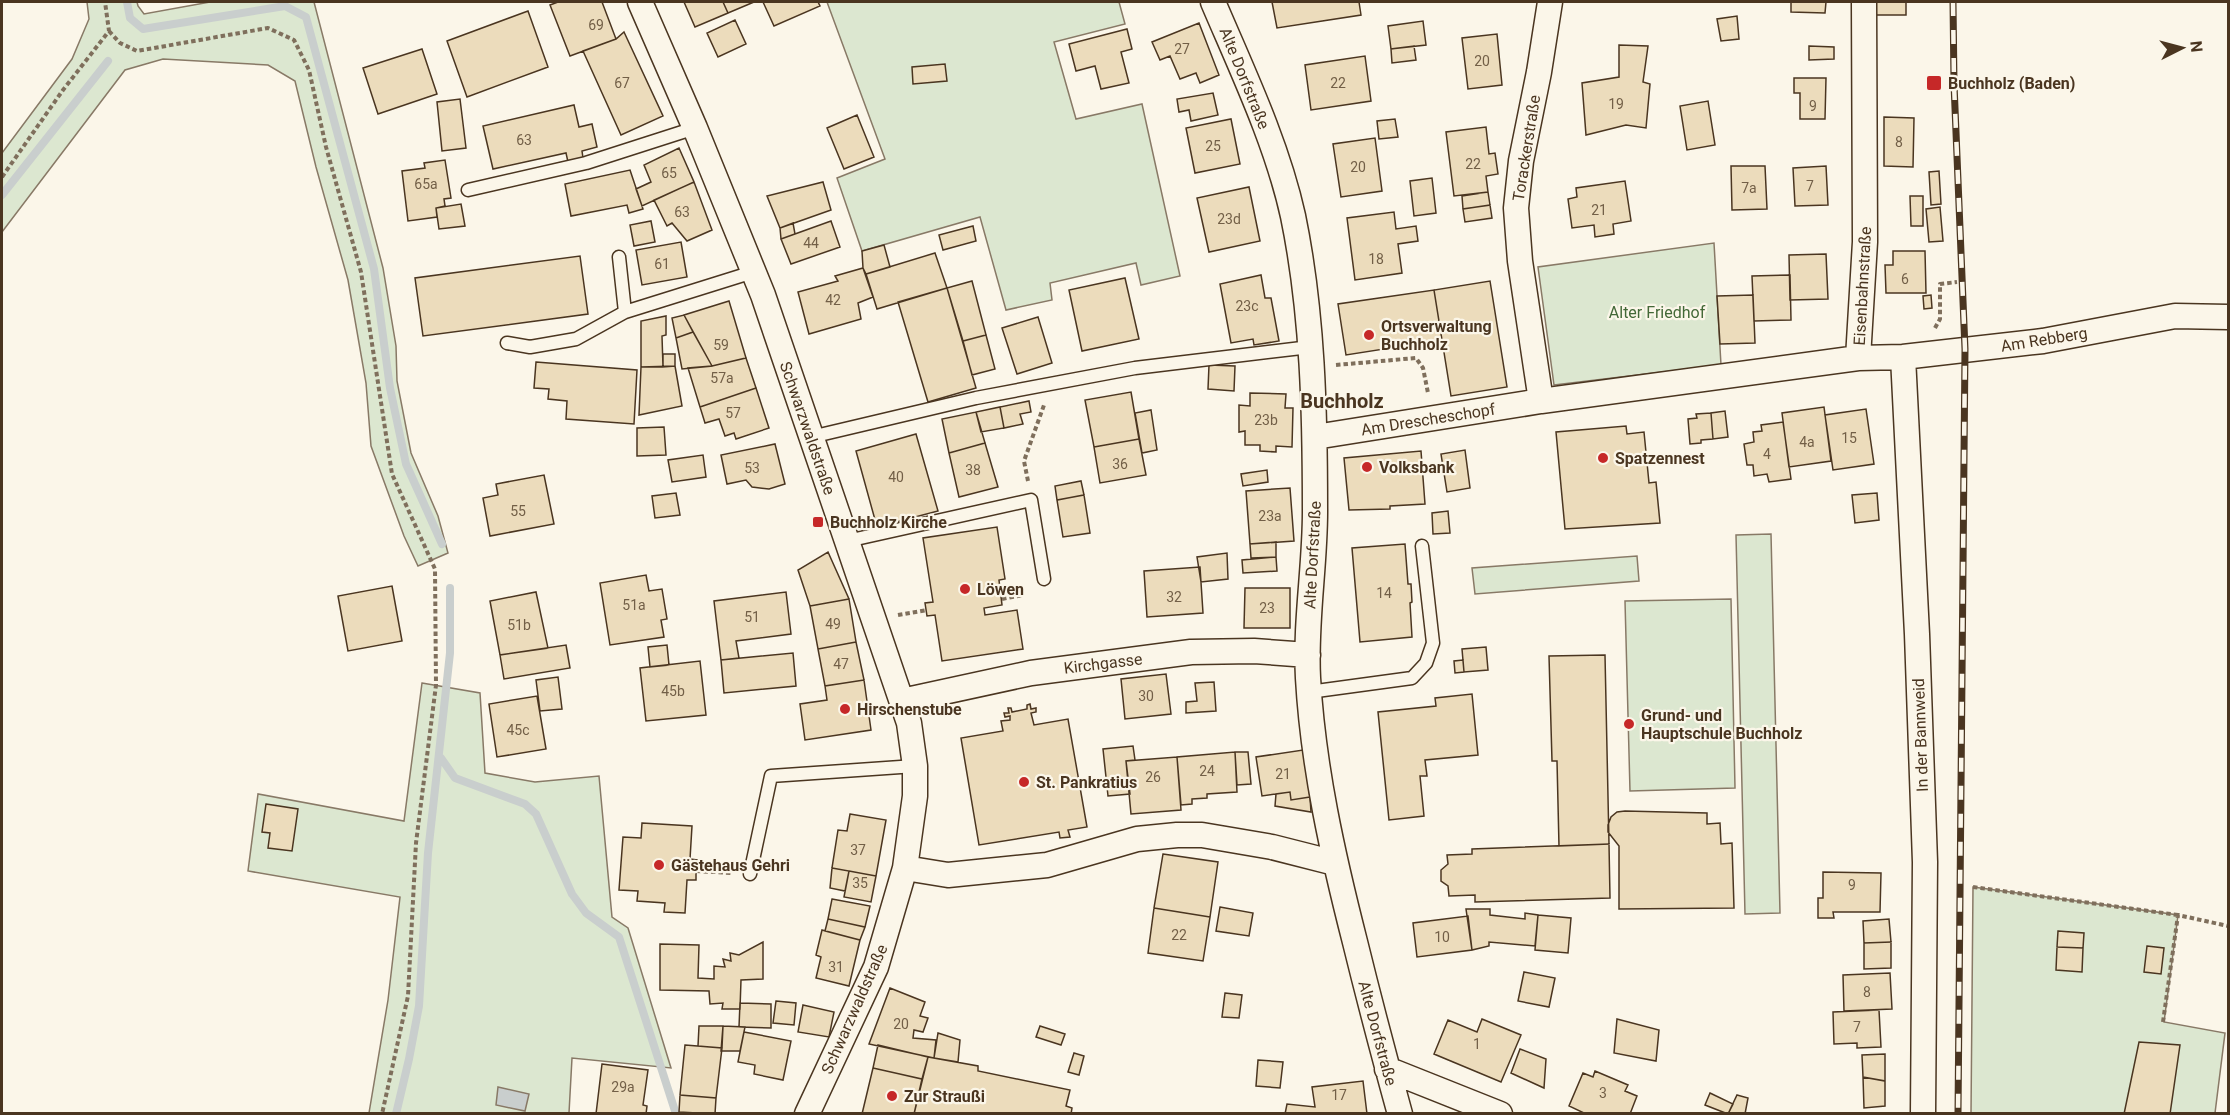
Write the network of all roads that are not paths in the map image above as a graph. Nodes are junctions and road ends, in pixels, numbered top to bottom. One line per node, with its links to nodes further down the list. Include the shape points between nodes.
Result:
1 (639, 2): 5 (street, Schwarzwaldstraße)
2 (1213, 2): 12 (street, Alte Dorfstraße, via 1268,131 1293,214)
3 (1550, 2): 15 (street, Torackerstraße, via 1516,208)
4 (1864, 2): 14 (street, Eisenbahnstraße, via 1865,242)
5 (695, 128): 6 (lane, via 586,163); 8 (street, Schwarzwaldstraße)
6 (468, 190)
7 (619, 257): 9 (lane)
8 (753, 272): 9 (lane); 17 (street, Schwarzwaldstraße)
9 (625, 312): 11 (lane, via 576,339 530,347)
10 (2229, 317): 13 (street, Am Rebberg, via 2175,316 2043,341)
11 (507, 343)
12 (1310, 347): 16 (street, Alte Dorfstraße); 17 (lane, via 1135,368 1052,383)
13 (1903, 357): 14 (street, Am Rebberg); 32 (street, In der Bannweid, via 1925,862)
14 (1858, 358): 15 (street, Eisenbahnstraße)
15 (1541, 401): 16 (street, Am Drescheschopf)
16 (1315, 437): 21 (street, Alte Dorfstraße, via 1315,539)
17 (811, 438): 18 (street, Schwarzwaldstraße)
18 (847, 541): 20 (lane, via 1031,500); 23 (street, Schwarzwaldstraße)
19 (1422, 546): 22 (lane, via 1433,643 1426,663 1412,678)
20 (1044, 579)
21 (1308, 655): 22 (street, Alte Dorfstraße); 23 (street, Kirchgasse, via 1191,652 1031,673)
22 (1309, 692): 25 (street, Alte Dorfstraße)
23 (902, 701): 24 (street, Schwarzwaldstraße)
24 (915, 766): 26 (street, Schwarzwaldstraße); 27 (lane, via 771,776)
25 (1335, 863): 26 (street, via 1202,835 1178,835 1137,840 1047,865 948,875); 28 (street, Alte Dorfstraße)
26 (905, 868): 29 (street, Schwarzwaldstraße, via 876,967)
27 (750, 874)
28 (1388, 1070): 30 (street, Alte Dorfstraße); 31 (street)
29 (807, 1113)
30 (1400, 1113)
31 (1500, 1113)
32 (1923, 1113)

